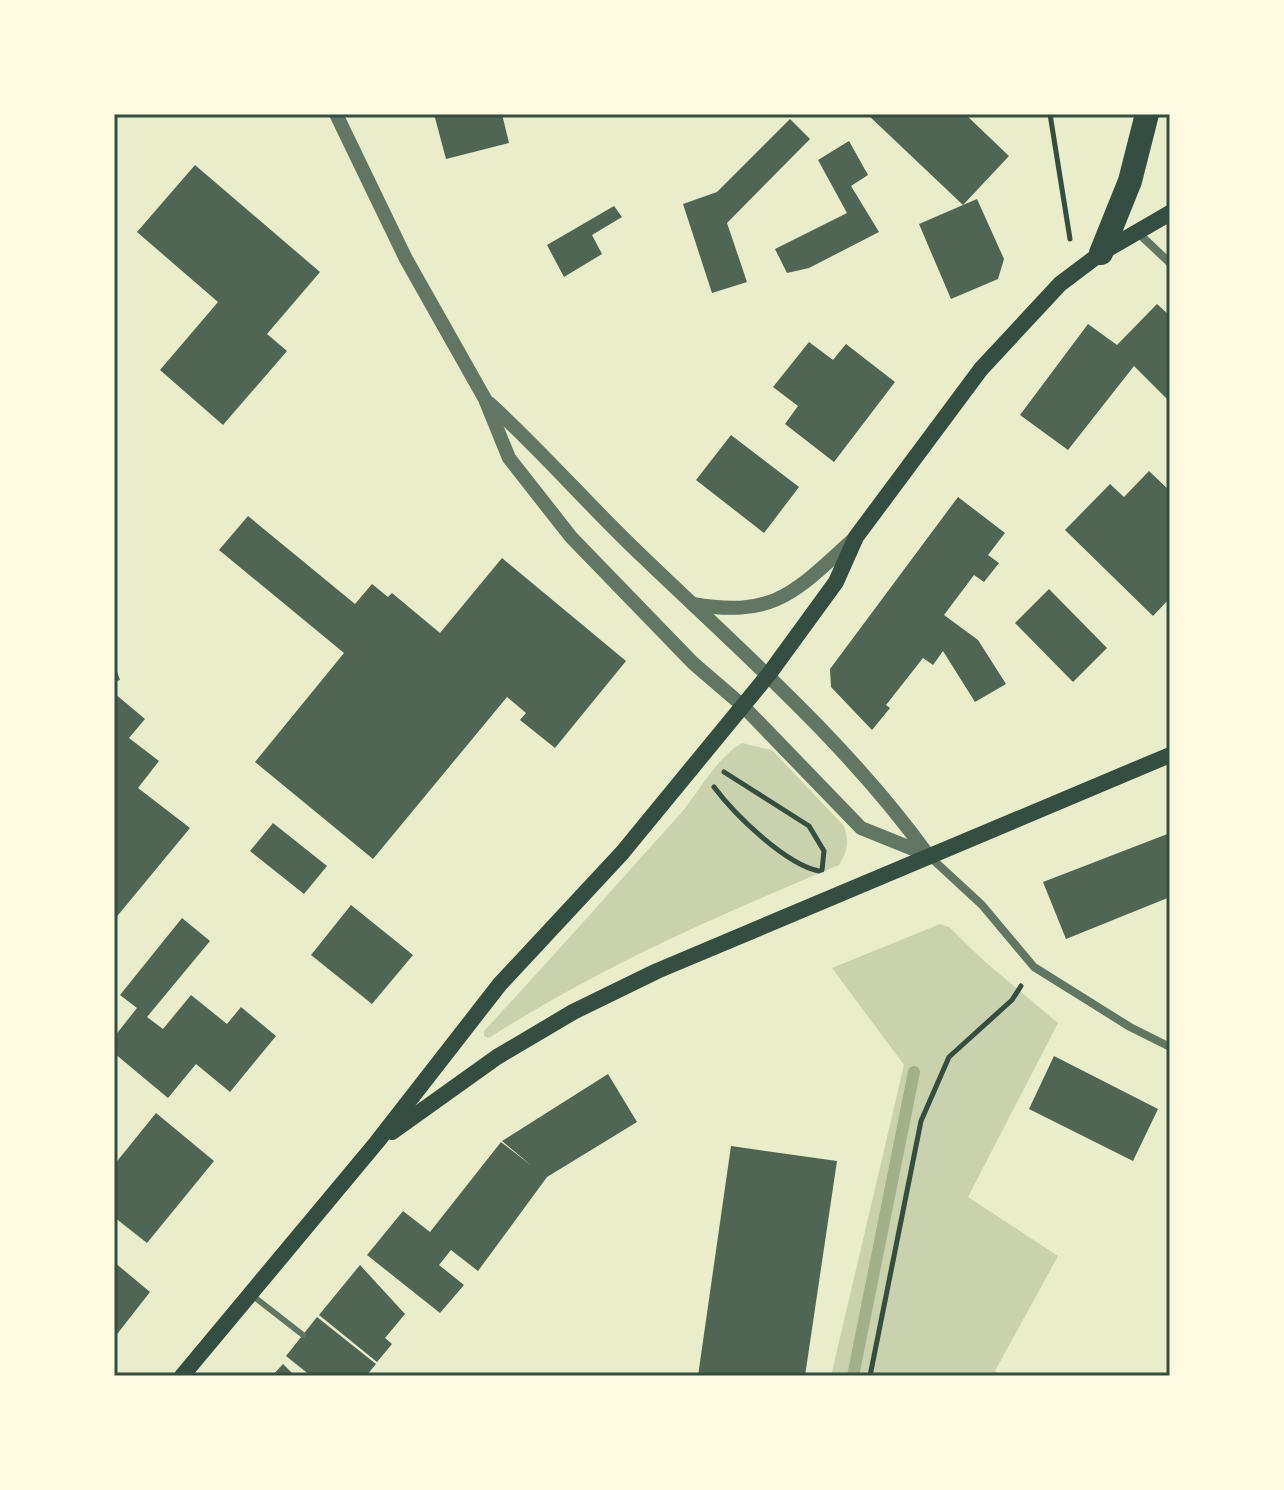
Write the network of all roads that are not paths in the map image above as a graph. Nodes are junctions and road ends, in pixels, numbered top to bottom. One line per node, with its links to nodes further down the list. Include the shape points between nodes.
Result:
1 (336, 114): 7 (street, via 406,259)
2 (1147, 114): 5 (highway, via 1130,181)
3 (1170, 213): 4 (main road)
4 (1136, 231): 5 (main road); 6 (street)
5 (1101, 253): 8 (main road, via 1044,299 981,369)
6 (1170, 263)
7 (485, 399): 9 (street); 11 (street, via 509,458 571,537 693,663)
8 (856, 537): 9 (street, via 776,601 739,609); 10 (main road, via 836,582)
9 (692, 604): 10 (street)
10 (769, 674): 11 (main road); 13 (street, via 887,798)
11 (743, 706): 13 (street, via 861,828); 15 (main road, via 622,853 500,984)
12 (1170, 755): 13 (main road)
13 (928, 855): 14 (street, via 982,905 1034,967); 15 (main road, via 573,1012 497,1057)
14 (1170, 1047)
15 (377, 1142): 16 (main road)
16 (250, 1293): 17 (lane); 18 (main road)
17 (303, 1335)
18 (182, 1376)

